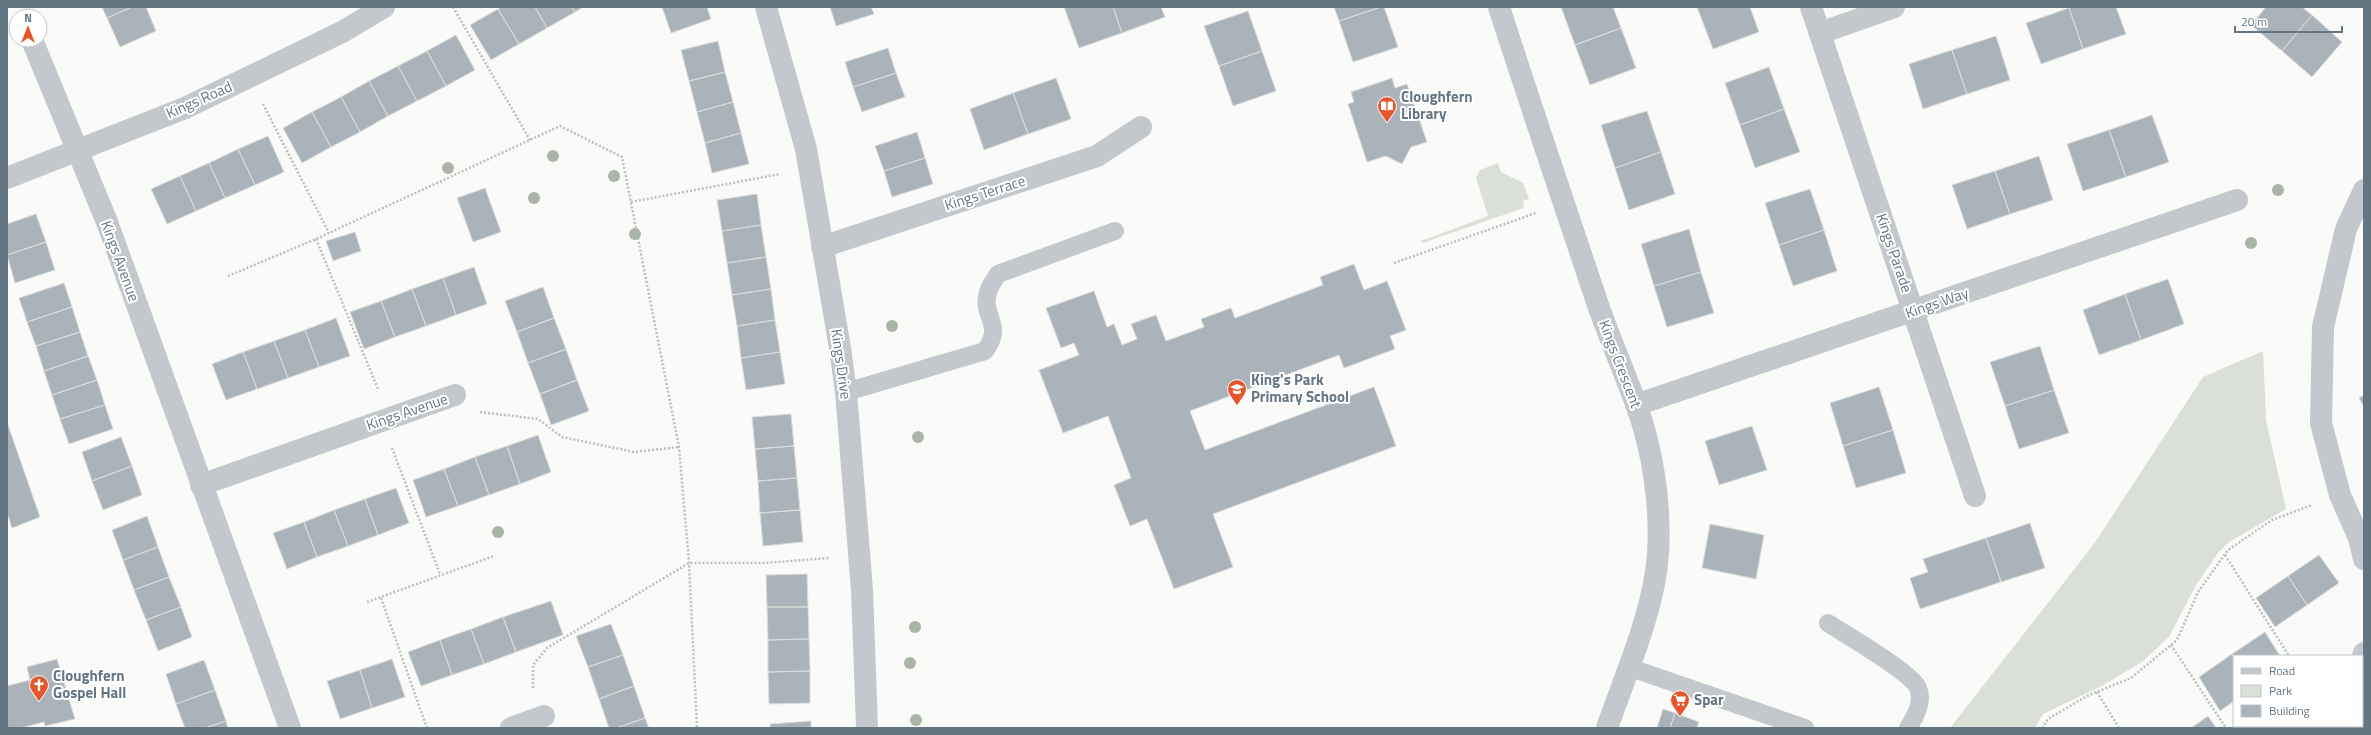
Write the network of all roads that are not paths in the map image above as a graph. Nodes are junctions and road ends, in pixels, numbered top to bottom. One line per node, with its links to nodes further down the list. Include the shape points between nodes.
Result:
1 (384, 7): 9 (street, Kings Road, via 342,32 185,108)
2 (766, 7): 14 (street, Kings Drive, via 806,148)
3 (1499, 7): 18 (street, Kings Crescent, via 1600,311)
4 (1811, 7): 6 (street, Kings Parade)
5 (1894, 7): 6 (street)
6 (1820, 33): 15 (street, Kings Parade)
7 (35, 48): 9 (street, Kings Avenue)
8 (1141, 127): 14 (street, Kings Terrace, via 1097,156)
9 (76, 150): 10 (street, Kings Road); 19 (street, Kings Avenue, via 107,222)
10 (7, 178)
11 (2364, 190): 21 (street, via 2346,229 2323,327 2321,423 2340,495 2359,538)
12 (2237, 200): 15 (street, Kings Way)
13 (1114, 230): 16 (lane, via 998,274 990,286 986,299 993,327 993,340 985,351)
14 (822, 247): 16 (street, Kings Drive)
15 (1914, 311): 18 (street, Kings Way); 20 (street, Kings Parade)
16 (846, 392): 27 (street, Kings Drive, via 862,590)
17 (455, 395): 19 (street, Kings Avenue)
18 (1636, 405): 23 (street, Kings Crescent, via 1646,436 1655,487 1658,554 1642,627)
19 (201, 485): 25 (street, Kings Avenue)
20 (1975, 496)
21 (2364, 559)
22 (1828, 623): 30 (lane, via 1906,674 1918,688 1919,710)
23 (1628, 667): 28 (street, Kings Crescent); 29 (lane)
24 (544, 716): 26 (street)
25 (290, 728)
26 (511, 728)
27 (867, 728)
28 (1607, 728)
29 (1805, 728)
30 (1908, 728)

